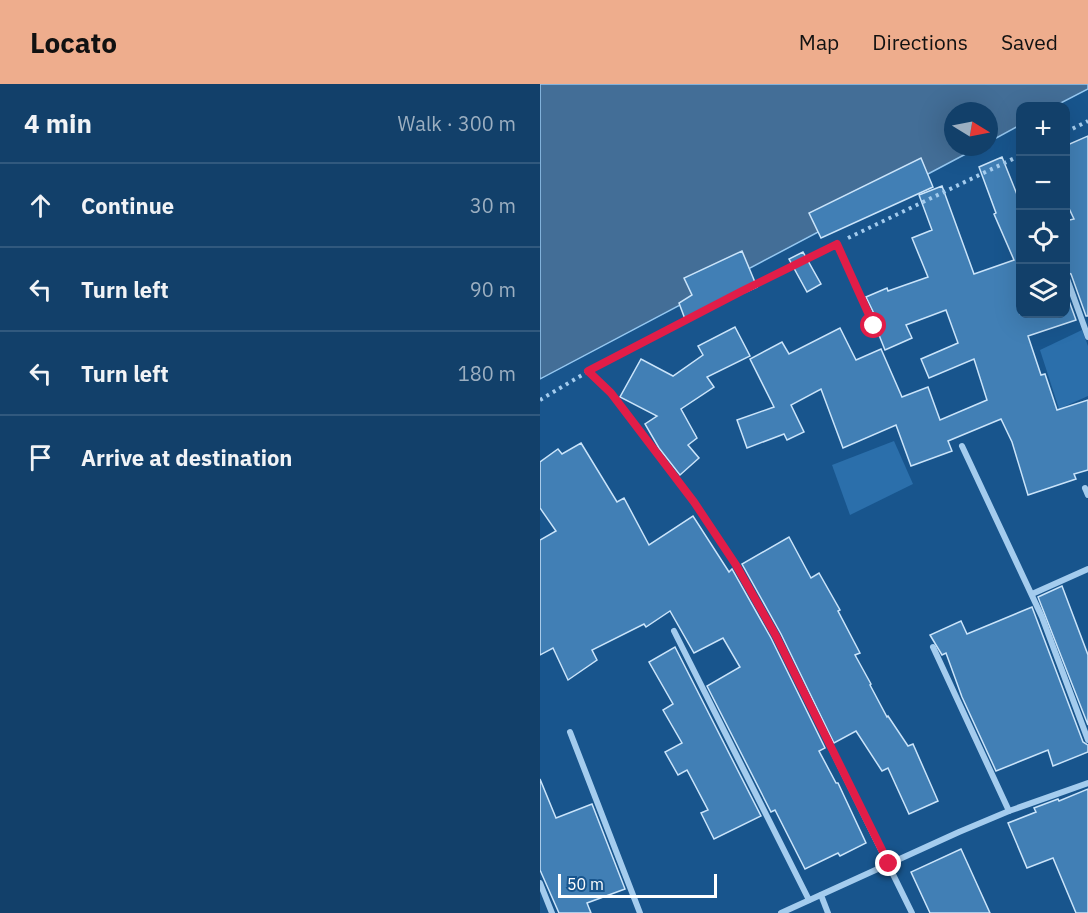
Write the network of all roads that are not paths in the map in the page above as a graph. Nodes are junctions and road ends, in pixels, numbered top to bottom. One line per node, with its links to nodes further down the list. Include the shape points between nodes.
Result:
1 (837, 244): 3 (street)
2 (1070, 289): 4 (street)
3 (874, 326)
4 (1088, 337)
5 (611, 393): 17 (street, via 694,502 736,565 776,636)
6 (962, 446): 10 (street)
7 (1085, 488): 8 (street)
8 (1088, 495)
9 (1088, 570): 10 (street)
10 (1032, 594): 14 (street)
11 (674, 631): 20 (street)
12 (933, 647): 16 (street)
13 (570, 732): 22 (street)
14 (1088, 740)
15 (1088, 783): 16 (street)
16 (1009, 811): 17 (street)
17 (889, 864): 19 (street); 25 (street)
18 (540, 883): 21 (street)
19 (820, 895): 20 (street); 24 (street)
20 (809, 900): 23 (street)
21 (552, 913)
22 (640, 913)
23 (781, 913)
24 (828, 913)
25 (912, 913)

